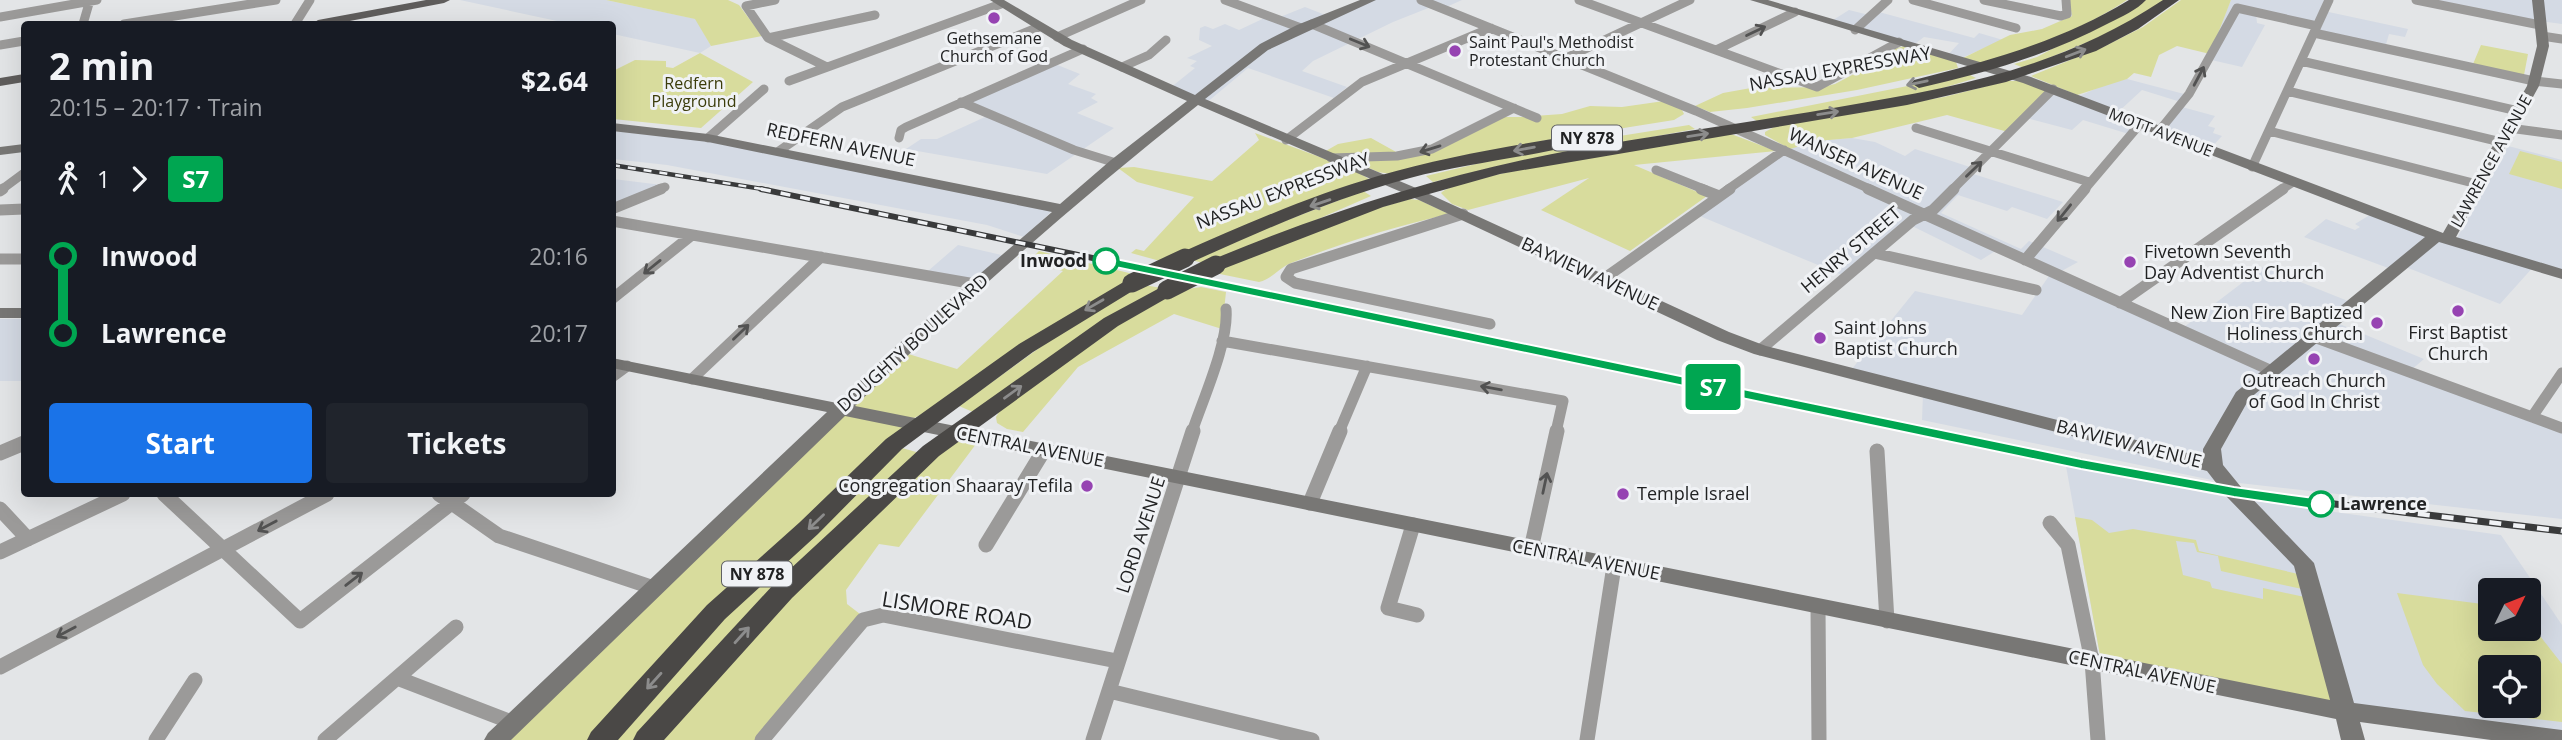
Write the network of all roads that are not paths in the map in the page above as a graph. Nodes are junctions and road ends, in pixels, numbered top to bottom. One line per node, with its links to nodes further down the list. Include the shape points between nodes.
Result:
1 (93, 0): 27 (street); 28 (street)
2 (276, 0): 22 (street)
3 (310, 0): 30 (street)
4 (444, 0): 31 (main road)
5 (775, 0): 41 (street, via 746,6)
6 (1140, 0): 40 (street)
7 (1225, 0): 33 (street)
8 (1370, 0): 33 (street, DOUGHTY BOULEVARD)
9 (1421, 0): 35 (street, WANSER AVENUE)
10 (1579, 0): 32 (street)
11 (1690, 0): 32 (street)
12 (1756, 0): 25 (street, MOTT AVENUE)
13 (1888, 0): 38 (street)
14 (1913, 0): 36 (street)
15 (1984, 0): 16 (street, via 2058,16 2067,14)
16 (2066, 0)
17 (2139, 0): 54 (highway, NASSAU EXPRESSWAY / NY 878, via 2074,36)
18 (2172, 0): 55 (highway, NY 878, one-way to 18, via 2109,38)
19 (2329, 0): 37 (street)
20 (2416, 0): 39 (street)
21 (2538, 0): 39 (street, LAWRENCE AVENUE)
22 (247, 2): 29 (street)
23 (999, 2): 34 (street, BAYVIEW AVENUE); 53 (street)
24 (2248, 11): 37 (street); 75 (street, one-way to 24, via 2189,94 2237,9)
25 (1795, 12): 38 (street, MOTT AVENUE); 48 (street, one-way to 25)
26 (875, 15): 41 (street)
27 (0, 17)
28 (84, 21)
29 (141, 21)
30 (297, 21)
31 (334, 21)
32 (1643, 23): 48 (street); 49 (street)
33 (1307, 26): 51 (street, one-way to 51); 64 (street, DOUGHTY BOULEVARD, via 1264,47)
34 (1039, 27): 40 (street, BAYVIEW AVENUE); 85 (street, via 833,112)
35 (1491, 28): 49 (street, WANSER AVENUE); 51 (street)
36 (2015, 28)
37 (2316, 29): 50 (street); 58 (street)
38 (1855, 30): 45 (street, MOTT AVENUE)
39 (2541, 30): 42 (street); 58 (street, LAWRENCE AVENUE, via 2542,54)
40 (1057, 37): 47 (street, BAYVIEW AVENUE)
41 (768, 38): 53 (street)
42 (2562, 39)
43 (1166, 40): 52 (street, via 1149,55)
44 (21, 42): 46 (street)
45 (1899, 42): 48 (street, via 1817,87); 54 (street, MOTT AVENUE)
46 (0, 45)
47 (1083, 49): 52 (street, BAYVIEW AVENUE); 65 (street)
48 (1716, 50)
49 (1566, 58): 69 (street, WANSER AVENUE)
50 (2301, 61): 63 (street); 67 (street)
51 (1407, 63): 66 (street); 80 (street, via 1362,82)
52 (1122, 66): 64 (street, BAYVIEW AVENUE)
53 (827, 67): 57 (street)
54 (1983, 67): 55 (street, MOTT AVENUE); 69 (highway, NASSAU EXPRESSWAY / NY 878, one-way to 69, via 1899,87)
55 (2011, 75): 62 (street, MOTT AVENUE); 73 (highway, NY 878, one-way to 55, via 1905,100)
56 (21, 78): 59 (main road)
57 (789, 81)
58 (2534, 81): 60 (street); 67 (street, LAWRENCE AVENUE)
59 (0, 82)
60 (2562, 84)
61 (764, 89): 78 (street)
62 (2053, 89): 70 (street, MOTT AVENUE); 86 (street, HENRY STREET)
63 (2287, 91): 76 (street); 81 (street)
64 (1197, 101): 80 (street, BAYVIEW AVENUE); 88 (street, DOUGHTY BOULEVARD)
65 (961, 102): 79 (street, via 904,128); 88 (street)
66 (1514, 108): 68 (street); 87 (street, one-way to 87, via 1432,149 1397,156)
67 (2518, 111): 74 (street, LAWRENCE AVENUE)
68 (1537, 118)
69 (1712, 118): 73 (street, WANSER AVENUE); 92 (highway, NASSAU EXPRESSWAY / NY 878, one-way to 92, via 1518,150)
70 (2140, 124): 75 (street, MOTT AVENUE); 93 (street)
71 (1930, 126): 86 (street, via 1911,129)
72 (616, 127): 78 (street, REDFERN AVENUE)
73 (1737, 128): 83 (street, WANSER AVENUE); 98 (highway, NY 878, one-way to 73, via 1525,164)
74 (2509, 128): 77 (street); 81 (street, LAWRENCE AVENUE)
75 (2159, 131): 89 (street, MOTT AVENUE)
76 (2269, 131): 89 (street); 95 (street)
77 (2562, 135)
78 (708, 138): 85 (street, REDFERN AVENUE)
79 (899, 138)
80 (1286, 140): 87 (street, BAYVIEW AVENUE)
81 (2501, 142): 95 (street, LAWRENCE AVENUE)
82 (21, 148): 84 (street)
83 (1784, 150): 99 (street); 105 (street, WANSER AVENUE)
84 (0, 151)
85 (779, 151): 102 (street, REDFERN AVENUE)
86 (1992, 152): 93 (street); 105 (street, HENRY STREET, one-way to 86)
87 (1331, 158): 92 (street, BAYVIEW AVENUE)
88 (1116, 163): 102 (street, DOUGHTY BOULEVARD)
89 (2252, 167): 94 (street, MOTT AVENUE)
90 (1656, 170): 99 (street)
91 (21, 175): 97 (street)
92 (1384, 180): 98 (street, BAYVIEW AVENUE); 134 (highway, NASSAU EXPRESSWAY / NY 878, one-way to 134, bridge, via 1273,219 1132,283 1059,325)
93 (2089, 182): 113 (street, one-way to 113)
94 (2293, 183): 108 (street, MOTT AVENUE); 119 (street)
95 (2477, 184): 108 (street, LAWRENCE AVENUE)
96 (665, 187): 100 (street)
97 (0, 191)
98 (1411, 191): 104 (street, BAYVIEW AVENUE); 136 (highway, NY 878, one-way to 98, bridge, via 1111,322 1167,290 1294,231)
99 (1719, 196): 115 (street)
100 (616, 207)
101 (21, 209): 103 (street)
102 (1061, 209): 116 (street, DOUGHTY BOULEVARD)
103 (0, 210)
104 (1463, 214): 115 (street, BAYVIEW AVENUE); 123 (street, via 1291,269 1286,277 1295,283)
105 (1923, 214): 109 (street, HENRY STREET); 113 (street, WANSER AVENUE)
106 (616, 221): 107 (street)
107 (692, 234): 110 (street); 118 (street, one-way to 118)
108 (2441, 237): 114 (street, MOTT AVENUE); 124 (street, LAWRENCE AVENUE)
109 (1874, 253): 117 (street); 126 (street, HENRY STREET)
110 (821, 257): 116 (street); 131 (street, one-way to 110)
111 (0, 259): 112 (street)
112 (21, 259)
113 (2025, 260): 119 (street, WANSER AVENUE)
114 (2562, 275)
115 (1602, 280): 126 (street, BAYVIEW AVENUE)
116 (975, 284): 132 (street, DOUGHTY BOULEVARD)
117 (2036, 290)
118 (616, 296)
119 (2120, 303): 129 (street, WANSER AVENUE)
120 (1226, 309): 125 (street, LORD AVENUE)
121 (0, 313): 122 (street)
122 (21, 313)
123 (1490, 324)
124 (2314, 337): 129 (street, LAWRENCE AVENUE); 133 (street)
125 (1223, 341): 127 (street); 142 (street, LORD AVENUE)
126 (1760, 350): 141 (street, BAYVIEW AVENUE)
127 (1367, 366): 147 (street); 153 (street, one-way to 127, via 1563,401)
128 (617, 369): 131 (street, CENTRAL AVENUE)
129 (2272, 371): 141 (street, LAWRENCE AVENUE, via 2242,396 2233,410 2211,449)
130 (2562, 373): 133 (street)
131 (692, 379): 132 (street, CENTRAL AVENUE)
132 (839, 409): 134 (street, CENTRAL AVENUE); 157 (street, DOUGHTY BOULEVARD)
133 (2532, 417): 135 (street)
134 (918, 424): 136 (street, CENTRAL AVENUE); 174 (highway, NASSAU EXPRESSWAY / NY 878, one-way to 174, via 716,612)
135 (2562, 428)
136 (957, 432): 138 (street, CENTRAL AVENUE); 175 (highway, NY 878, one-way to 136, via 783,591 931,451)
137 (21, 444): 140 (street)
138 (1044, 450): 142 (street, CENTRAL AVENUE); 152 (street)
139 (1877, 451): 160 (street)
140 (0, 453)
141 (2214, 466): 168 (street, via 2304,563)
142 (1180, 477): 147 (street, CENTRAL AVENUE); 162 (street, LORD AVENUE)
143 (117, 497): 151 (street)
144 (166, 497): 154 (street)
145 (321, 497): 154 (street, one-way to 154)
146 (451, 497): 154 (street, one-way to 146, via 300,621); 157 (street, via 499,536)
147 (1310, 503): 150 (street, CENTRAL AVENUE)
148 (0, 509): 151 (street)
149 (2050, 523): 163 (street, via 2068,545)
150 (1413, 525): 153 (street, CENTRAL AVENUE); 159 (street, via 1388,608)
151 (28, 539): 155 (street)
152 (986, 545)
153 (1531, 549): 156 (street, CENTRAL AVENUE)
154 (222, 550): 164 (street, one-way to 164)
155 (0, 552)
156 (1614, 566): 158 (street, CENTRAL AVENUE); 179 (street)
157 (653, 588): 169 (street, DOUGHTY BOULEVARD)
158 (1818, 607): 160 (street, CENTRAL AVENUE); 180 (street)
159 (1417, 615)
160 (1887, 621): 163 (street, CENTRAL AVENUE)
161 (456, 626): 165 (street)
162 (1117, 661): 167 (street, LORD AVENUE); 176 (street, LISMORE ROAD, via 873,616 863,620)
163 (2092, 662): 168 (street, CENTRAL AVENUE); 181 (street)
164 (0, 667)
165 (397, 678): 169 (street); 172 (street)
166 (195, 681): 171 (street)
167 (1109, 691): 177 (street, LORD AVENUE); 178 (street)
168 (2346, 713): 170 (street, CENTRAL AVENUE); 182 (street)
169 (514, 723): 173 (street, DOUGHTY BOULEVARD)
170 (2548, 739)
171 (156, 740)
172 (325, 740)
173 (496, 740)
174 (601, 740)
175 (647, 740)
176 (762, 740)
177 (1093, 740)
178 (1312, 740)
179 (1587, 740)
180 (1819, 740)
181 (2098, 740)
182 (2353, 740)

